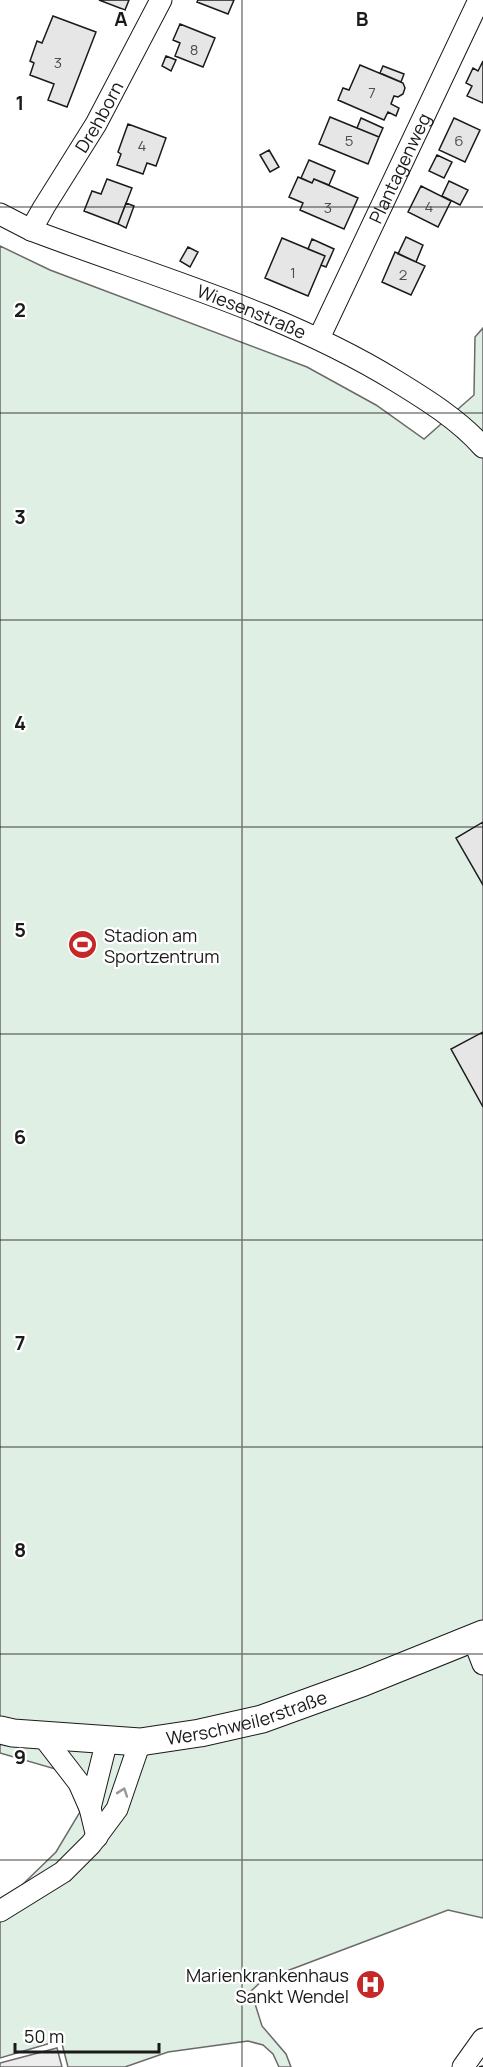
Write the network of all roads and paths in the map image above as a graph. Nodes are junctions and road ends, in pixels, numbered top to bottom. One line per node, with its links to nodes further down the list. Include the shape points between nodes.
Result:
1 (161, 0): 4 (street, Drehborn, via 96,124)
2 (479, 0): 5 (street, Plantagenweg)
3 (0, 214): 4 (street, Wiesenstraße)
4 (31, 230): 5 (street, Wiesenstraße, via 265,314)
5 (319, 338): 6 (street, Wiesenstraße, via 431,402)
6 (483, 447)
7 (478, 1636): 8 (street); 12 (main road, Werschweilerstraße, via 261,1719)
8 (483, 1664)
9 (0, 1730): 10 (main road, Werschweilerstraße)
10 (42, 1735): 11 (main road, Werschweilerstraße); 13 (street, via 80,1783)
11 (107, 1740): 12 (main road, Werschweilerstraße); 13 (street)
12 (140, 1742): 14 (street, one-way to 12, via 117,1809)
13 (90, 1808): 14 (street)
14 (96, 1837): 15 (street, via 63,1872)
15 (0, 1911)
16 (483, 2038): 17 (street)
17 (463, 2067)

